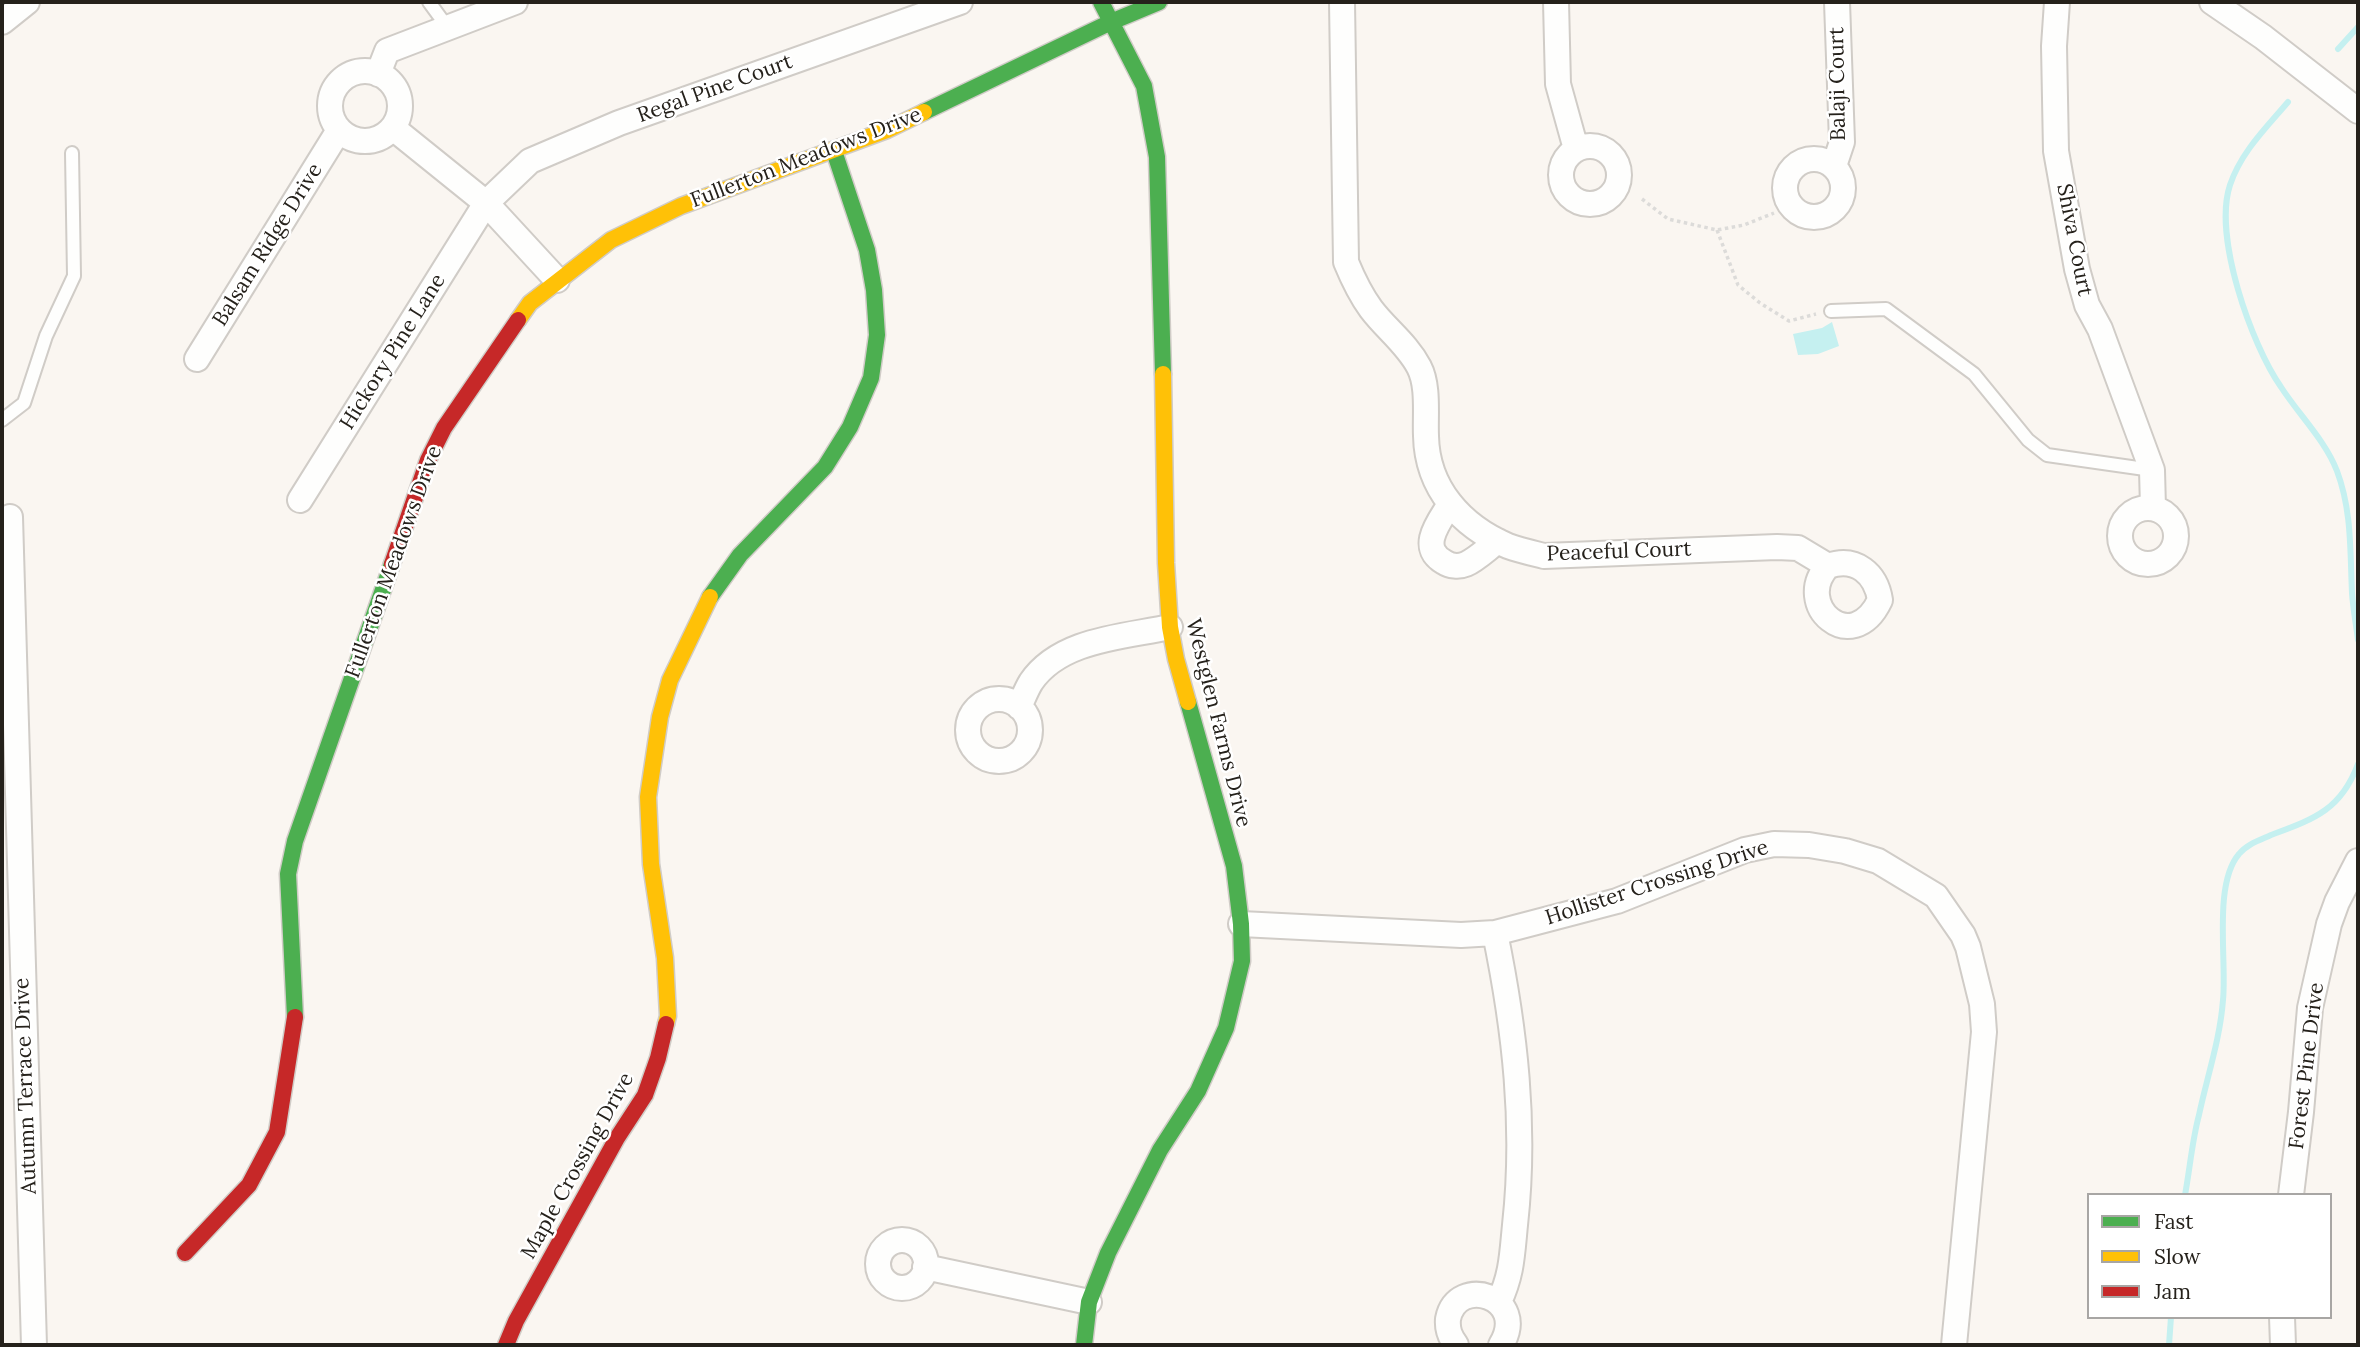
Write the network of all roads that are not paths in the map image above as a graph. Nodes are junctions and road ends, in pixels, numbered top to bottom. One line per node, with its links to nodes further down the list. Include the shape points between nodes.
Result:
1 (27, 2): 12 (street)
2 (429, 2): 14 (lane)
3 (515, 2): 14 (street)
4 (960, 2): 23 (street, Regal Pine Court, via 619,123 530,161)
5 (1101, 2): 13 (street, Westglen Farms Drive)
6 (1159, 2): 13 (street, Fullerton Meadows Drive)
7 (1342, 2): 30 (street, Peaceful Court, via 1346,262 1372,311 1421,370 1430,467)
8 (1556, 2): 19 (street, via 1558,84)
9 (1837, 2): 22 (street, Balaji Court, via 1842,142)
10 (2057, 2): 28 (street, Shiva Court, via 2056,151 2077,269)
11 (2211, 2): 16 (street)
12 (2, 22)
13 (1111, 22): 20 (street, Fullerton Meadows Drive); 35 (street, Westglen Farms Drive, via 1144,86 1157,157)
14 (448, 28): 15 (street, via 387,51)
15 (378, 74): 17 (street, via 395,87 399,98 400,111); 18 (street, via 354,72 335,87 329,108)
16 (2358, 111)
17 (393, 128): 18 (street, via 372,141 348,137); 23 (street)
18 (339, 130): 26 (street, Balsam Ridge Drive)
19 (1576, 149)
20 (834, 151): 24 (street, Fullerton Meadows Drive, via 681,206 611,240); 48 (street, Maple Crossing Drive, via 867,250 874,290 877,335 871,378 850,427 825,467 740,555 710,596 670,680 648,797 668,1016 658,1058 645,1095 617,1138)
21 (72, 153): 27 (lane, via 74,276 46,336 24,402)
22 (1834, 166)
23 (486, 203): 24 (street); 29 (street, Hickory Pine Lane)
24 (558, 280): 42 (street, Fullerton Meadows Drive, via 530,303 444,428 428,460 295,841 288,874 296,1020 277,1132 249,1185)
25 (1831, 311): 28 (lane, via 1886,309 1974,374 2028,440 2047,455)
26 (197, 359)
27 (2, 421)
28 (2151, 470): 31 (street, Shiva Court)
29 (300, 500)
30 (1450, 504): 33 (street, Peaceful Court); 33 (street, via 1431,540 1443,562 1466,564)
31 (2153, 508)
32 (10, 517): 37 (street, Autumn Terrace Drive)
33 (1498, 541): 34 (street, Peaceful Court, via 1544,556 1798,548)
34 (1828, 566)
35 (1170, 627): 36 (street, via 1064,653 1032,681); 39 (street, Westglen Farms Drive, via 1234,866)
36 (1019, 707)
37 (10, 844): 47 (street, Autumn Terrace Drive)
38 (2358, 861): 41 (street, Forest Pine Drive, via 2329,924 2310,1008)
39 (1241, 924): 40 (street, Hollister Crossing Drive); 44 (street, Westglen Farms Drive, via 1242,961 1226,1028 1198,1091 1160,1150 1108,1252)
40 (1495, 933): 45 (street, via 1511,1014 1520,1155 1509,1280); 52 (street, Hollister Crossing Drive, via 1617,901 1745,850 1774,844 1845,850 1878,860 1936,896 1964,935 1980,994 1984,1032)
41 (2291, 1193)
42 (185, 1253)
43 (925, 1267): 44 (street)
44 (1090, 1302): 49 (street, Westglen Farms Drive)
45 (1499, 1302): 50 (street, via 1477,1294 1455,1304 1447,1326); 51 (street, via 1509,1324)
46 (2282, 1319): 53 (street)
47 (34, 1345)
48 (506, 1345)
49 (1084, 1345)
50 (1456, 1345)
51 (1501, 1345)
52 (1954, 1345)
53 (2283, 1345)

